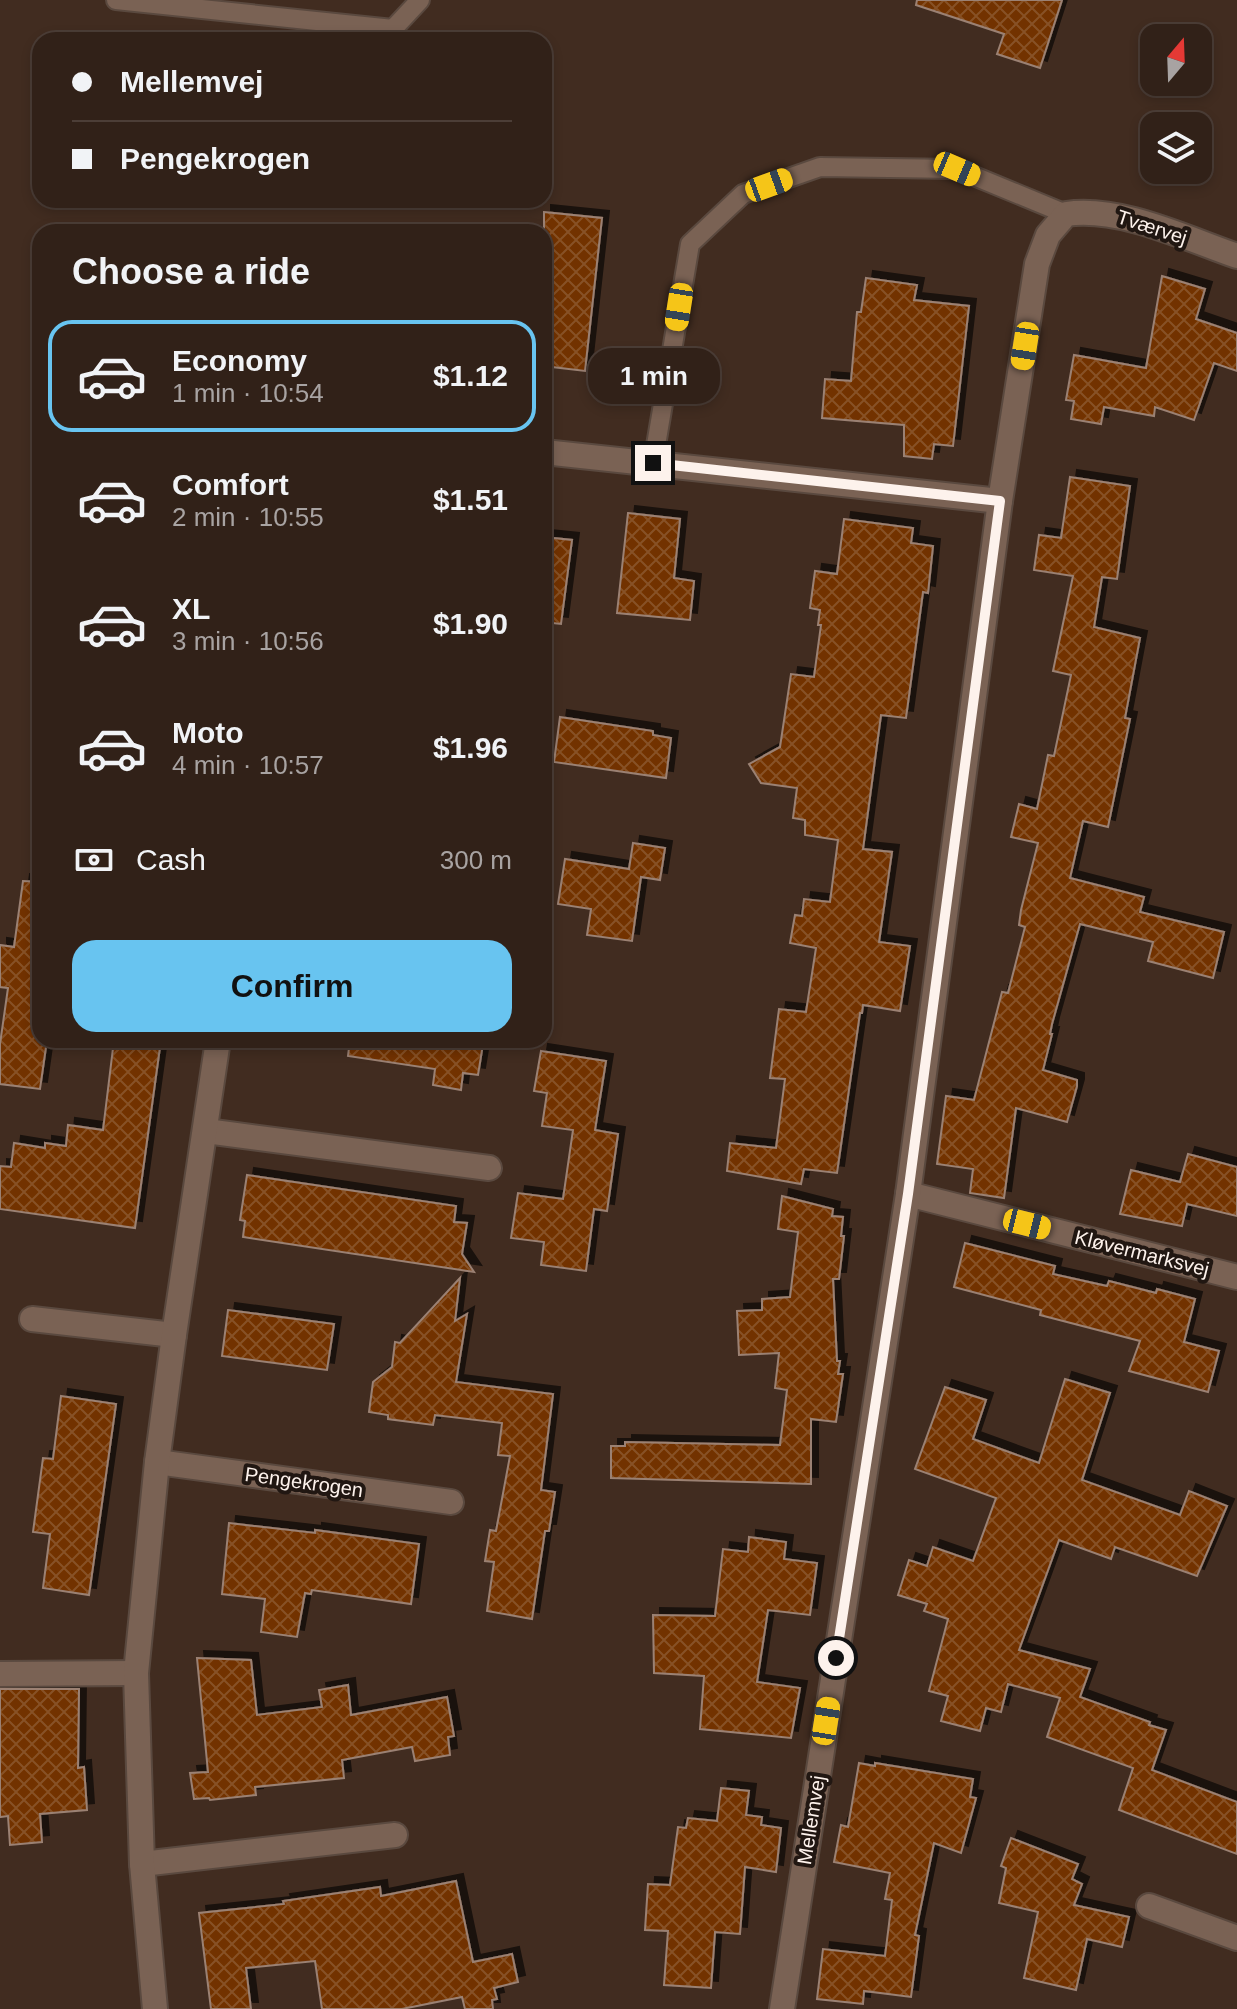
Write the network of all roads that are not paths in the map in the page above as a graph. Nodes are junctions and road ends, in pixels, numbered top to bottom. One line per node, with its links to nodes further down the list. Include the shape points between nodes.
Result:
1 (116, 0): 2 (lane, via 393,29)
2 (420, 0)
3 (1066, 214): 4 (street, Tværvej, via 1111,213); 6 (lane, via 957,169 820,167 743,194 690,244); 7 (street, Mellemvej, via 1048,235 1037,264)
4 (1237, 256)
5 (552, 453): 6 (street)
6 (653, 463): 7 (street)
7 (1000, 501): 11 (street, Mellemvej)
8 (217, 1048): 9 (street)
9 (206, 1131): 10 (street); 14 (street)
10 (489, 1168)
11 (908, 1194): 12 (street, Kløvermarksvej); 24 (street, Mellemvej)
12 (1237, 1277)
13 (32, 1319): 14 (street)
14 (174, 1335): 15 (street)
15 (157, 1462): 16 (street, Pengekrogen); 17 (street)
16 (451, 1502)
17 (136, 1673): 18 (street); 20 (street)
18 (0, 1674)
19 (395, 1835): 20 (street)
20 (142, 1864): 23 (street)
21 (1149, 1906): 22 (street)
22 (1237, 1938)
23 (155, 2009)
24 (782, 2009)

